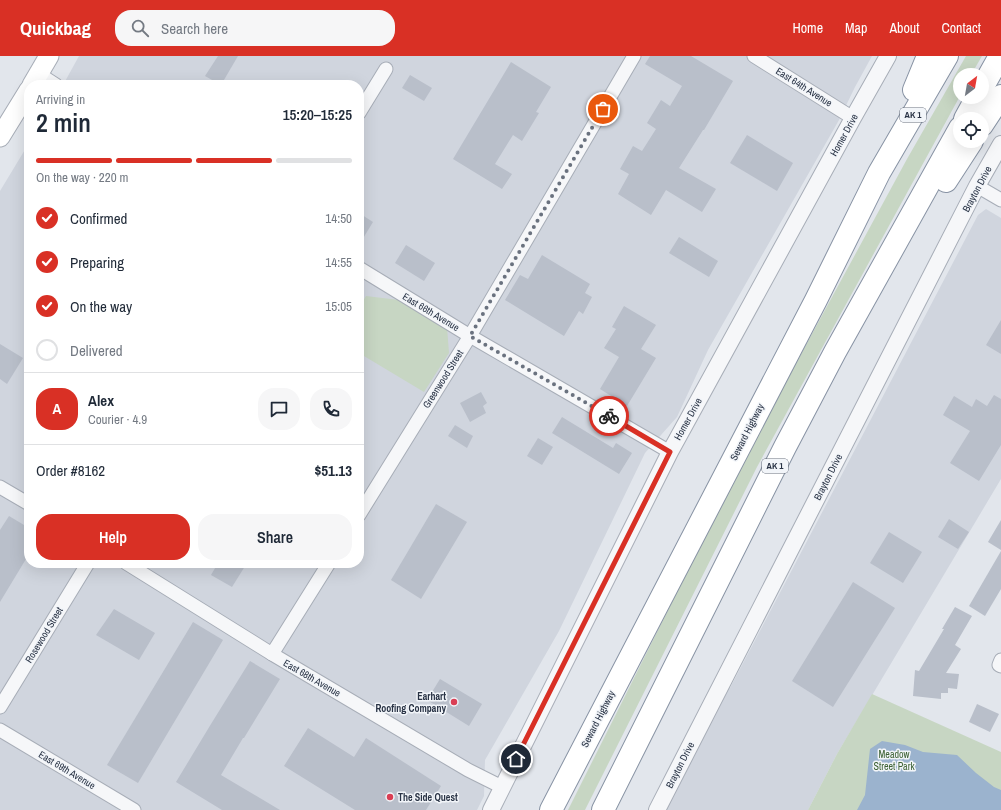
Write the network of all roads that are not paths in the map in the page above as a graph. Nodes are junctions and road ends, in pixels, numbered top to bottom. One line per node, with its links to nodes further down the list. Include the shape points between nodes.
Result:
1 (49, 56): 10 (main road)
2 (634, 56): 24 (street, Greenwood Street)
3 (754, 56): 15 (street, East 64th Avenue)
4 (888, 56): 15 (street, Homer Drive)
5 (928, 56): 20 (highway)
6 (947, 56): 20 (highway, Seward Highway / AK 1)
7 (1000, 56): 9 (highway)
8 (386, 69): 13 (street)
9 (989, 76)
10 (35, 80)
11 (1001, 96): 14 (highway)
12 (24, 98): 16 (main road)
13 (364, 105)
14 (989, 114)
15 (853, 118): 26 (street, Homer Drive)
16 (0, 137)
17 (953, 141): 25 (highway, AK 1)
18 (1001, 144): 21 (street, Brayton Drive)
19 (967, 148): 25 (highway)
20 (879, 173): 41 (highway, Seward Highway / AK 1, via 816,300)
21 (977, 186): 22 (street); 43 (street, Brayton Drive)
22 (1001, 200)
23 (364, 271): 24 (street, East 66th Avenue)
24 (470, 336): 26 (street, East 66th Avenue); 29 (street, Greenwood Street)
25 (835, 352): 42 (highway, AK 1)
26 (670, 452): 38 (street, Homer Drive)
27 (0, 487): 28 (street)
28 (24, 501)
29 (364, 507)
30 (85, 568): 36 (street, Rosewood Street)
31 (134, 568): 33 (street, East 68th Avenue)
32 (326, 568): 33 (street)
33 (272, 654): 38 (street, East 68th Avenue, via 468,770)
34 (1001, 660): 35 (street)
35 (1001, 666)
36 (0, 707)
37 (0, 730): 39 (street, East 69th Avenue)
38 (502, 787): 40 (street, Homer Drive)
39 (134, 810)
40 (491, 810)
41 (551, 810)
42 (603, 810)
43 (657, 810)

